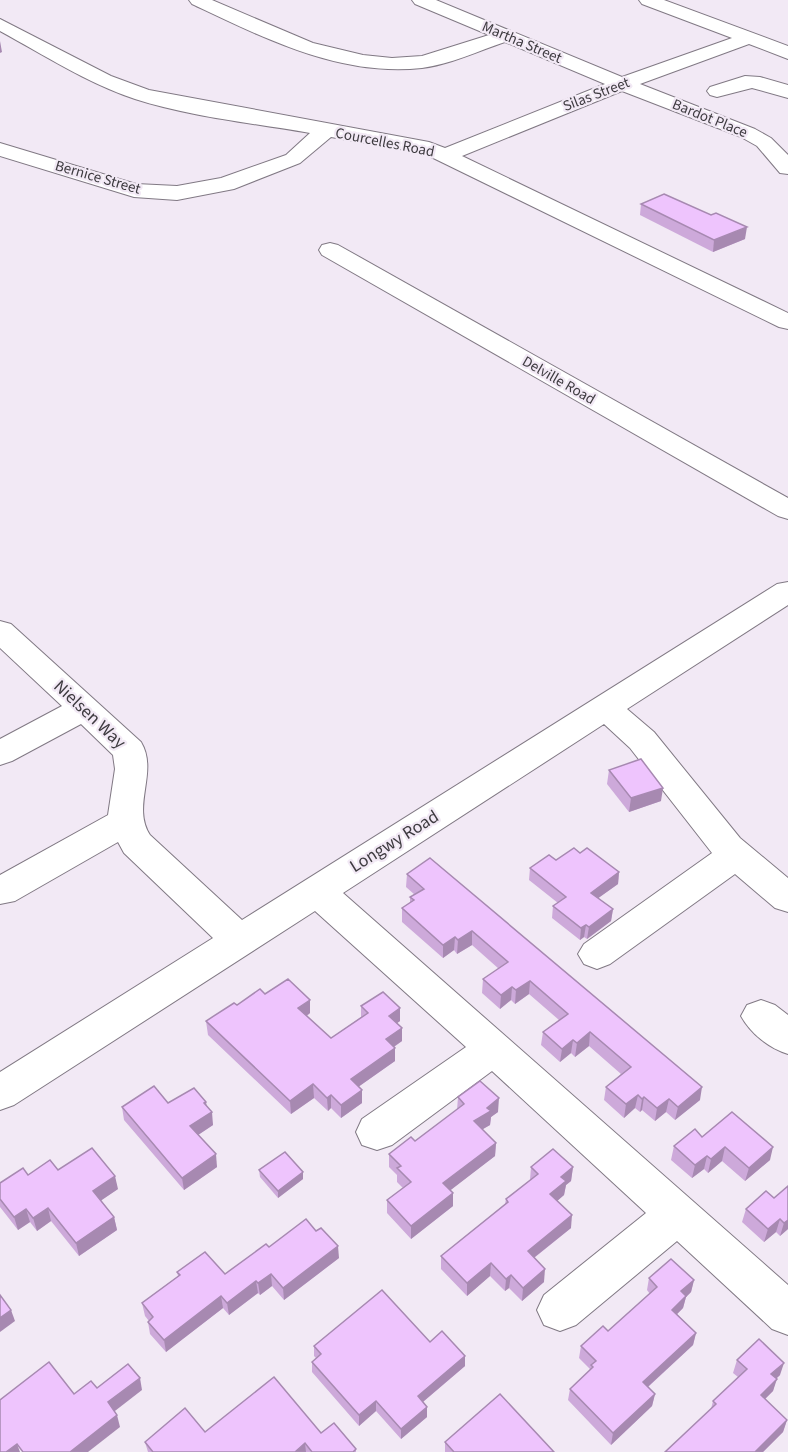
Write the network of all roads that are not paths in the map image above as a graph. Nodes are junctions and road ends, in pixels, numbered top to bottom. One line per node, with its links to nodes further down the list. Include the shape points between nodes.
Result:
1 (198, 0): 5 (street, via 299,46 366,62 424,62)
2 (421, 0): 5 (street, Martha Street)
3 (648, 0): 6 (street)
4 (0, 24): 11 (street, Courcelles Road, via 104,80 143,94)
5 (506, 35): 8 (street, Martha Street)
6 (749, 38): 7 (street); 8 (street, Silas Street)
7 (788, 53)
8 (622, 84): 13 (street, Silas Street); 14 (street, Bardot Place, via 748,133 764,142)
9 (717, 91): 10 (street, via 742,81 754,81)
10 (788, 92)
11 (326, 130): 12 (street, Bernice Street, via 292,159 226,184 177,193 134,190); 13 (street, Courcelles Road, via 411,144)
12 (0, 148)
13 (445, 154): 16 (street, Courcelles Road)
14 (788, 168)
15 (330, 250): 17 (street, Delville Road)
16 (788, 322)
17 (788, 510)
18 (788, 591): 20 (street, Longwy Road)
19 (1, 633): 21 (street, Nielsen Way)
20 (605, 707): 24 (street, via 642,740 714,834); 25 (street, Longwy Road)
21 (85, 708): 22 (street); 23 (street, Nielsen Way, via 123,743 132,757)
22 (0, 753)
23 (126, 821): 26 (street); 28 (street, via 137,844)
24 (735, 855): 27 (street); 29 (street)
25 (316, 890): 28 (street, Longwy Road); 30 (street)
26 (2, 891)
27 (788, 898)
28 (241, 941): 31 (street, Longwy Road)
29 (597, 954)
30 (494, 1048): 32 (street); 33 (street)
31 (0, 1093)
32 (377, 1132)
33 (678, 1214): 34 (street); 35 (street)
34 (560, 1310)
35 (788, 1314)

